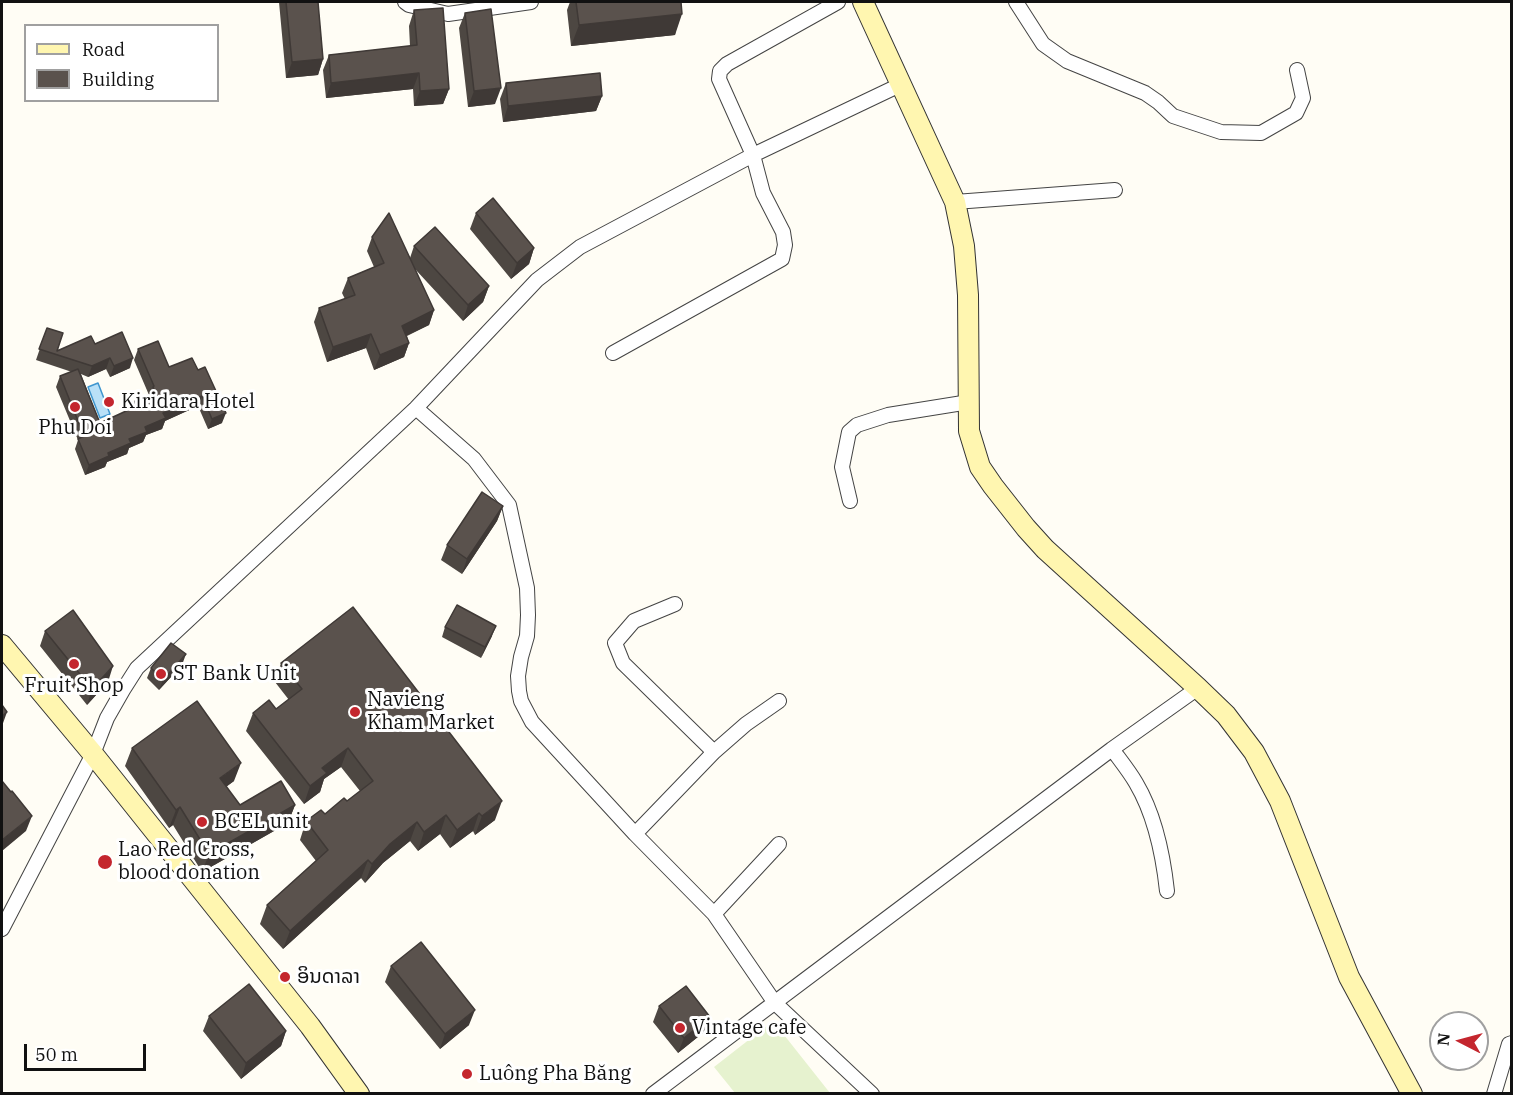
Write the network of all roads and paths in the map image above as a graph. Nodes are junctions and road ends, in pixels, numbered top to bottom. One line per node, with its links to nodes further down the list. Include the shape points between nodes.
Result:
1 (405, 2): 2 (street, via 448,14)
2 (531, 2)
3 (838, 2): 8 (street, via 720,71 719,79)
4 (863, 2): 7 (street)
5 (1016, 2): 6 (street, via 1043,44 1067,61 1144,93 1173,116 1221,132 1261,132 1296,113 1303,98)
6 (1297, 70)
7 (902, 84): 8 (street); 10 (street)
8 (753, 155): 11 (street, via 763,193 783,232 782,259); 13 (street, via 580,246 537,280)
9 (1115, 190): 10 (street)
10 (955, 202): 12 (street, via 968,295)
11 (613, 353)
12 (969, 402): 14 (street, via 888,415 857,425 849,432 842,467); 17 (street, via 969,431 981,467 1026,528)
13 (416, 408): 21 (street, via 138,668 107,718); 22 (street, via 474,459 509,505 527,588 526,636 518,676 525,710)
14 (850, 501)
15 (675, 604): 20 (street, via 634,621 615,643 623,663)
16 (2, 645): 21 (street)
17 (1198, 688): 19 (street); 32 (street, via 1226,715 1254,752 1280,801 1349,976)
18 (779, 701): 20 (street)
19 (1112, 748): 24 (street, via 1150,812); 27 (street)
20 (714, 752): 22 (street)
21 (93, 754): 26 (street); 29 (street)
22 (635, 834): 25 (street)
23 (779, 844): 25 (street)
24 (1167, 891)
25 (714, 914): 27 (street)
26 (2, 930)
27 (775, 1003): 30 (street); 31 (street)
28 (1512, 1042): 33 (street)
29 (360, 1094)
30 (653, 1094)
31 (872, 1094)
32 (1412, 1094)
33 (1494, 1094)

